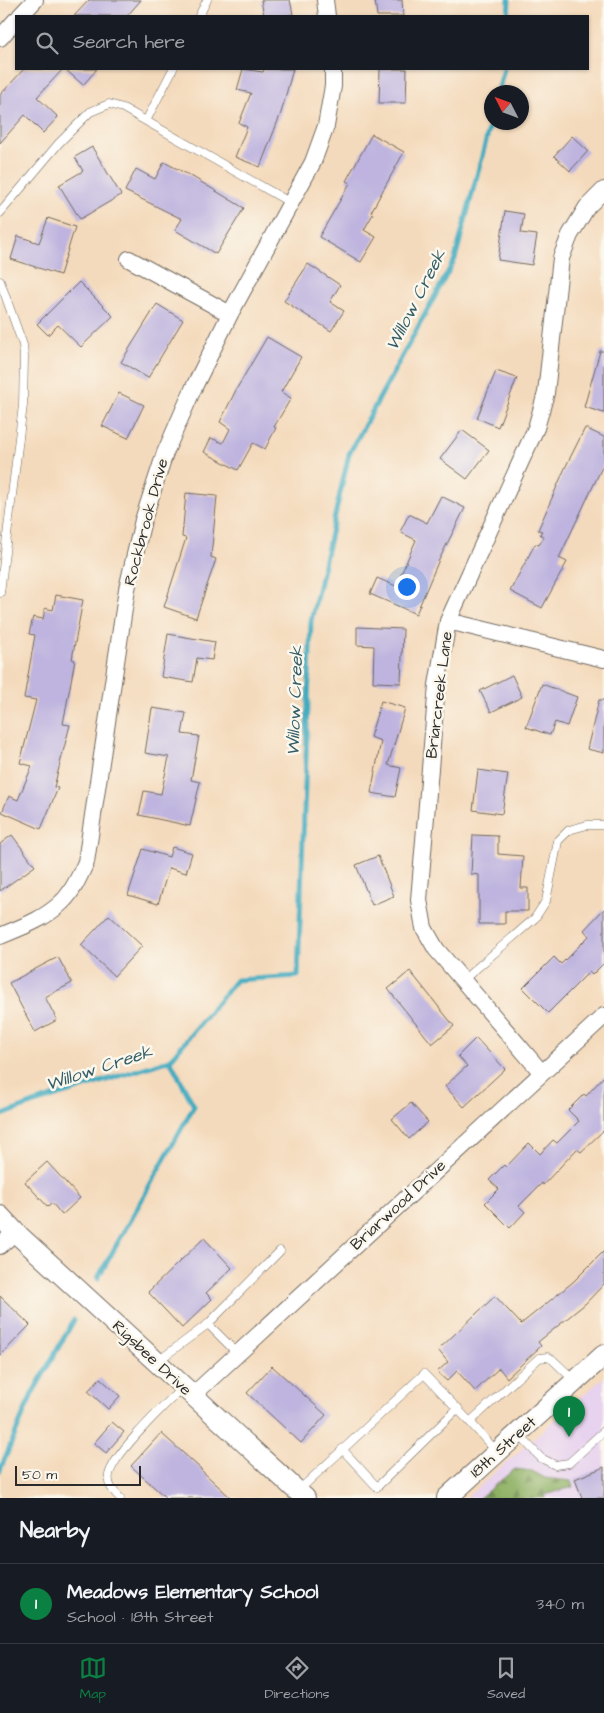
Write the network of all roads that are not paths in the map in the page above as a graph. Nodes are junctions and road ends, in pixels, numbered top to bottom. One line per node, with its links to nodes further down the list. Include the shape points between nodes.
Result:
1 (35, 0): 4 (street)
2 (207, 0): 5 (lane)
3 (325, 0): 6 (street)
4 (21, 15)
5 (200, 15)
6 (328, 15)
7 (15, 21): 8 (street)
8 (0, 38)
9 (172, 70): 11 (lane)
10 (333, 70): 13 (street, Rockbrook Drive, via 326,126 313,162)
11 (146, 121): 13 (lane); 14 (lane, via 110,104 90,112 59,142)
12 (604, 190): 19 (street, Briarcreek Lane, via 587,207 561,258 546,393 536,428)
13 (291, 204): 17 (street, Rockbrook Drive)
14 (0, 213)
15 (130, 259): 17 (street)
16 (0, 281): 18 (lane, via 23,345 24,357 23,405)
17 (230, 314): 22 (street, Rockbrook Drive, via 164,453 143,520 127,589 86,862 64,901 31,923)
18 (0, 593)
19 (448, 621): 20 (street); 23 (street, Briarcreek Lane, via 437,684 419,900 424,928 436,949)
20 (604, 660)
21 (604, 825): 23 (lane, via 569,830 558,841 546,901 535,918)
22 (0, 936)
23 (463, 980): 25 (street, Briarcreek Lane)
24 (604, 1016): 25 (street, Briarwood Drive)
25 (542, 1073): 31 (street, Briarwood Drive)
26 (0, 1216): 27 (street, Rigsbee Drive)
27 (15, 1232): 28 (street); 33 (street, Rigsbee Drive)
28 (0, 1246)
29 (280, 1252): 30 (lane)
30 (208, 1324): 31 (lane); 33 (lane)
31 (238, 1354): 35 (street, Briarwood Drive)
32 (604, 1355): 34 (street, 18th Street)
33 (157, 1362): 35 (street, Rigsbee Drive)
34 (575, 1381): 37 (lane, via 553,1360 539,1358); 39 (street, 18th Street)
35 (188, 1391): 42 (street, Rigsbee Drive); 43 (lane, via 133,1438 112,1468 110,1488)
36 (458, 1408): 37 (lane); 40 (lane, via 424,1374); 40 (lane, via 377,1487)
37 (470, 1422): 41 (lane)
38 (604, 1431): 39 (lane, via 569,1462 554,1465 541,1458)
39 (517, 1434): 41 (street, 18th Street)
40 (342, 1449): 42 (lane)
41 (497, 1452): 44 (street, 18th Street)
42 (301, 1495)
43 (120, 1498)
44 (447, 1498)

